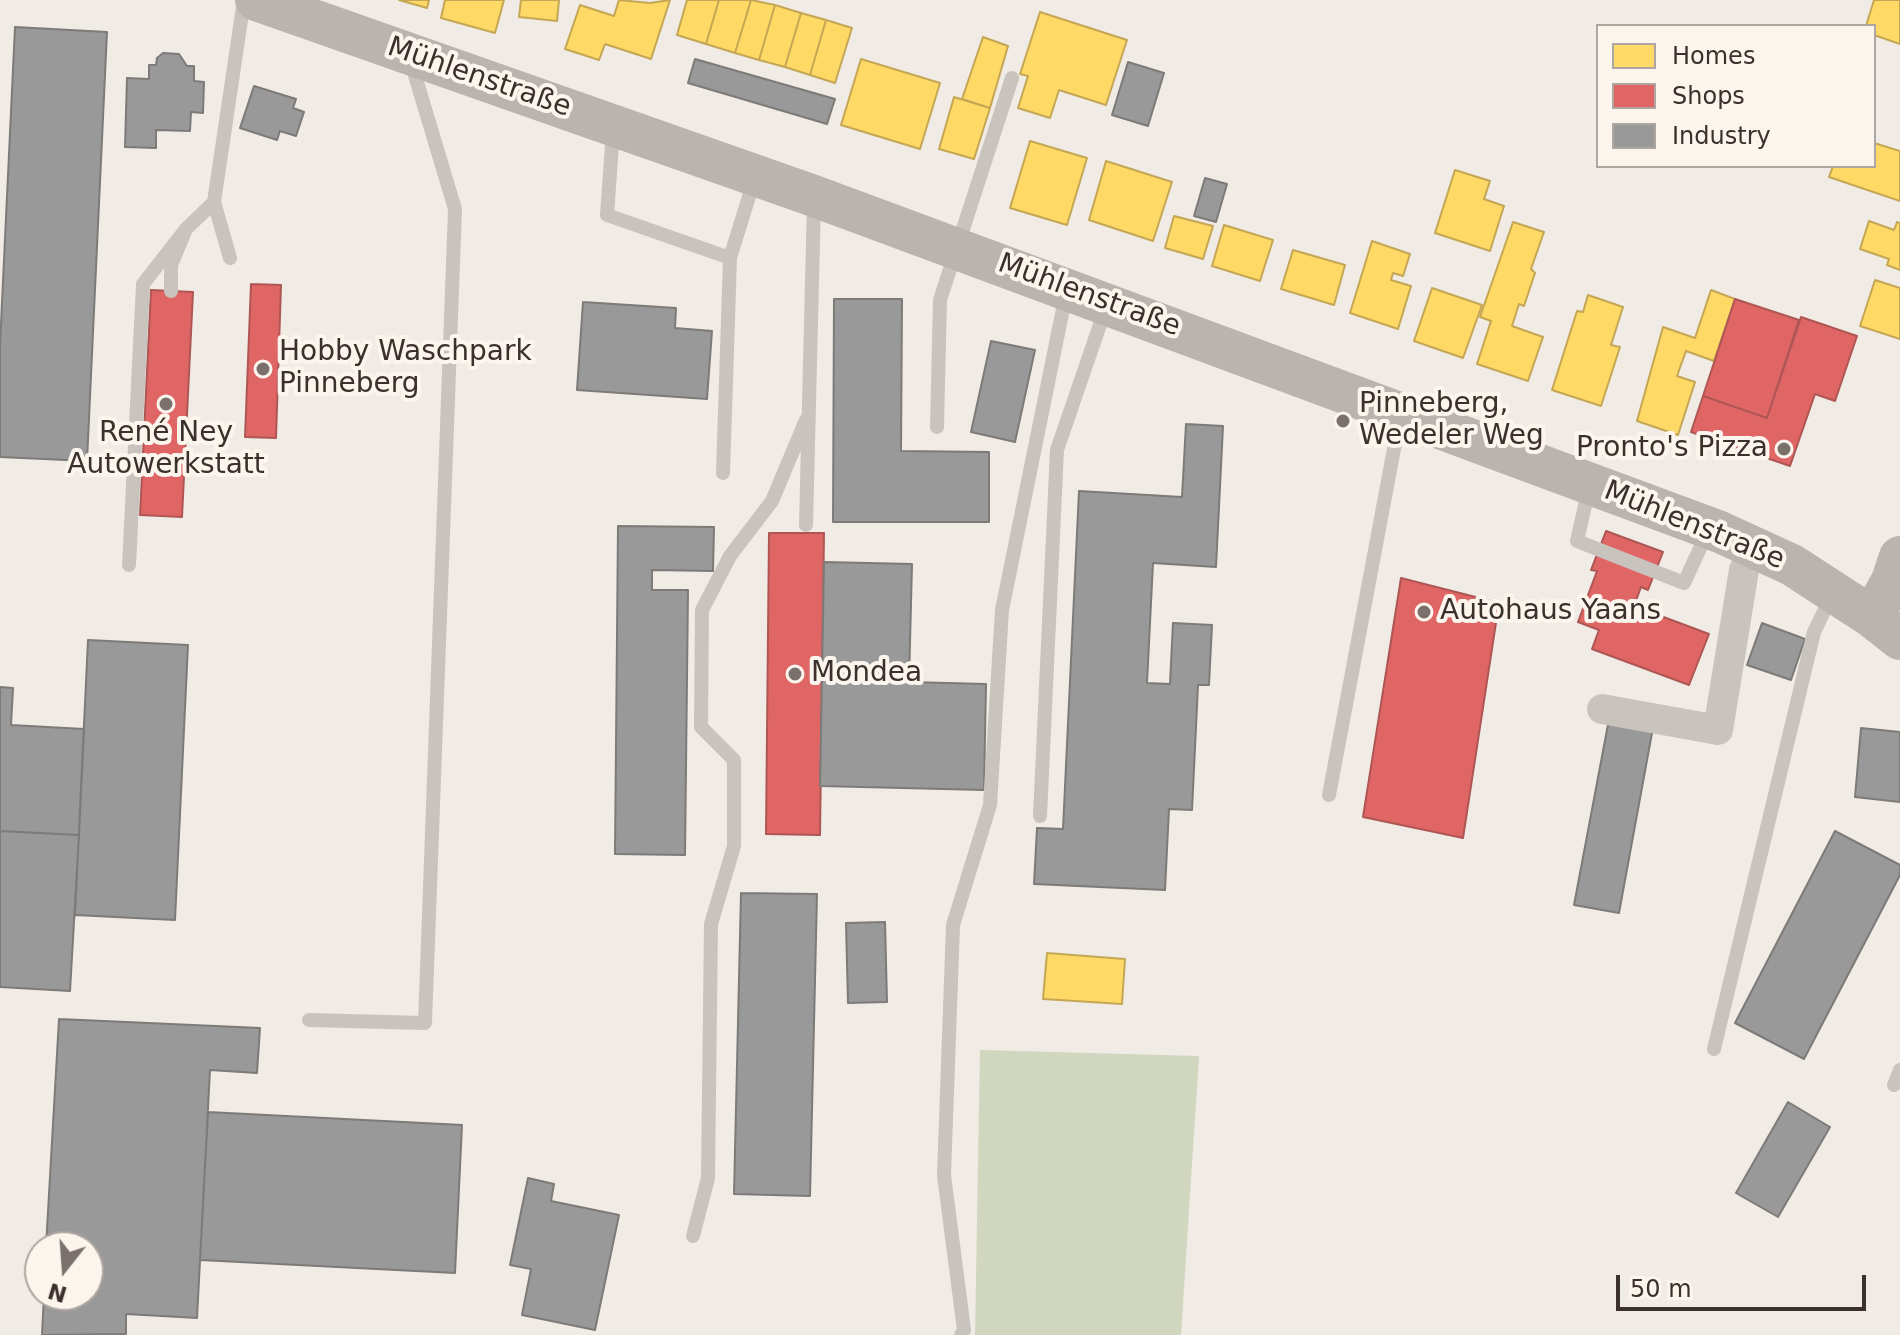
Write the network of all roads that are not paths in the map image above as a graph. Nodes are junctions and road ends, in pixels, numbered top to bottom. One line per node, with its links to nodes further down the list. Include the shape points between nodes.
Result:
1 (244, 0): 9 (lane)
2 (256, 0): 3 (main road, Mühlenstraße)
3 (312, 10): 4 (main road, Mühlenstraße)
4 (409, 53): 6 (main road, Mühlenstraße); 32 (lane, via 455,209 425,1023)
5 (1012, 78): 11 (lane)
6 (613, 126): 7 (main road, Mühlenstraße); 13 (lane, via 607,215)
7 (755, 175): 8 (main road, Mühlenstraße); 13 (lane)
8 (814, 196): 11 (main road, Mühlenstraße); 18 (lane)
9 (214, 202): 10 (lane); 12 (lane)
10 (186, 229): 15 (lane, via 171,265); 25 (lane, via 143,284)
11 (958, 248): 14 (main road, Mühlenstraße); 19 (lane, via 940,300)
12 (230, 258)
13 (730, 258): 20 (lane)
14 (1068, 288): 16 (main road, Mühlenstraße); 37 (lane, via 1002,610 990,805 953,925 944,1175)
15 (171, 291)
16 (1108, 303): 17 (main road, Mühlenstraße); 31 (lane, via 1057,450)
17 (1405, 415): 21 (main road, Mühlenstraße); 30 (lane, via 1394,449)
18 (806, 420): 22 (lane); 36 (lane, via 772,501 730,556 702,610 701,727 734,760 734,846 711,924 708,1178)
19 (937, 427)
20 (723, 473)
21 (1590, 483): 23 (main road, Mühlenstraße); 23 (lane, via 1577,541 1684,583)
22 (806, 525)
23 (1709, 528): 27 (main road, Mühlenstraße, via 1792,565)
24 (1900, 557): 28 (main road)
25 (129, 565)
26 (1744, 570): 29 (street, via 1718,730)
27 (1834, 592): 28 (main road, Mühlenstraße); 33 (lane, via 1814,632)
28 (1886, 628)
29 (1602, 709)
30 (1329, 795)
31 (1040, 816)
32 (309, 1020)
33 (1714, 1049)
34 (1900, 1070): 35 (lane)
35 (1894, 1085)
36 (693, 1236)
37 (961, 1335)

